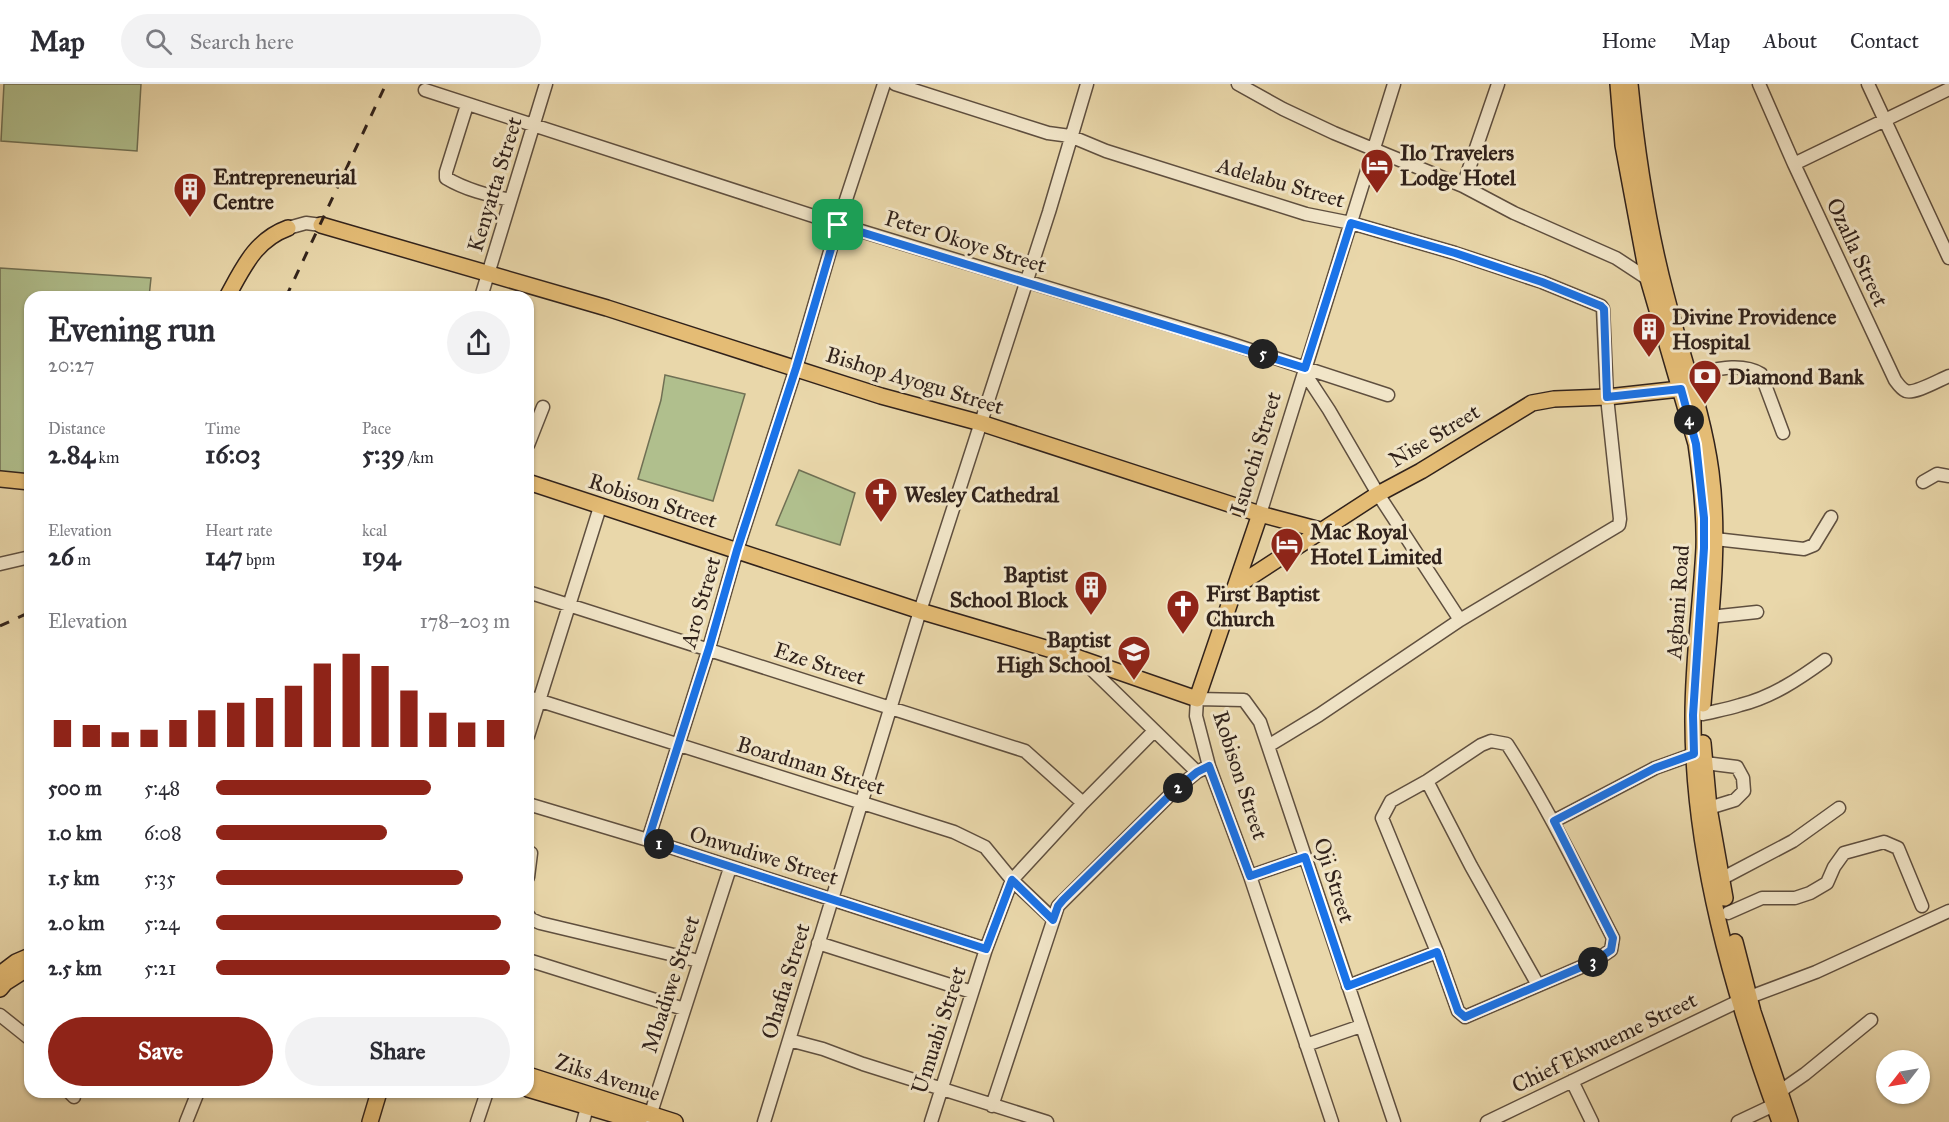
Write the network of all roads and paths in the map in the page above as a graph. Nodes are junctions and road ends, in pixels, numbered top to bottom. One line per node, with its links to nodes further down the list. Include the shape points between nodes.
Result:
1 (546, 84): 16 (street, Kenyatta Street)
2 (884, 84): 24 (street, Aro Street)
3 (895, 84): 17 (street, Adelabu Street, via 1047,133)
4 (1087, 84): 17 (street, Ohafia Street)
5 (1238, 84): 18 (street)
6 (1394, 84): 18 (street, Isuochi Street)
7 (1498, 84): 20 (street)
8 (1618, 84): 29 (main road, Agbani Road, via 1623,145)
9 (1630, 84): 29 (main road, Agbani Road)
10 (1759, 84): 19 (street, Ozalla Street)
11 (1868, 84): 15 (street)
12 (1949, 89): 15 (street)
13 (425, 90): 14 (street, Peter Okoye Street)
14 (467, 105): 16 (street, Peter Okoye Street); 21 (street, via 446,178)
15 (1885, 119): 19 (street); 26 (street)
16 (534, 125): 21 (street, Kenyatta Street); 24 (street, Peter Okoye Street)
17 (1070, 136): 22 (street, Adelabu Street, via 1306,214); 28 (street, Ohafia Street)
18 (1372, 150): 20 (street); 22 (street, Isuochi Street)
19 (1794, 164): 34 (street, Ozalla Street, via 1902,389 1917,390)
20 (1463, 186): 29 (street, via 1616,258)
21 (510, 200): 27 (street, Kenyatta Street)
22 (1351, 223): 33 (street, Isuochi Street); 37 (street, Adelabu Street, via 1455,253 1601,306)
23 (321, 225): 25 (street, Bishop Ayogu Street, via 306,223); 27 (main road, Bishop Ayogu Street)
24 (838, 225): 28 (street, Peter Okoye Street); 32 (street, Aro Street)
25 (288, 228): 30 (main road, via 264,241)
26 (1949, 258)
27 (489, 272): 31 (street, Kenyatta Street); 32 (main road, Bishop Ayogu Street)
28 (1026, 281): 33 (street, Peter Okoye Street); 39 (street, Ohafia Street)
29 (1655, 281): 35 (main road, Agbani Road)
30 (231, 291)
31 (483, 291)
32 (796, 368): 39 (main road, Bishop Ayogu Street); 55 (street, Aro Street)
33 (1304, 370): 36 (street, Peter Okoye Street); 49 (street); 51 (street, Isuochi Street)
34 (1949, 376)
35 (1686, 384): 37 (main road, Nise Street); 41 (street, via 1728,368 1758,372); 54 (main road, Agbani Road, via 1707,447); 75 (main road, Agbani Road, via 1704,518 1693,715)
36 (1388, 395)
37 (1607, 397): 49 (main road, Nise Street, via 1532,403); 64 (street, via 1619,525)
38 (543, 407): 40 (street)
39 (981, 423): 51 (main road, Bishop Ayogu Street); 61 (street, Ohafia Street)
40 (534, 430)
41 (1783, 433)
42 (1949, 476): 45 (street, via 1937,474)
43 (0, 479): 44 (main road)
44 (24, 481)
45 (1923, 482)
46 (534, 484): 50 (main road, Robison Street)
47 (0, 489): 48 (main road)
48 (24, 491)
49 (1378, 494): 53 (main road, Nise Street); 64 (street)
50 (600, 507): 55 (main road, Robison Street); 60 (street)
51 (1260, 514): 53 (main road, Bishop Ayogu Street); 58 (main road, Isuochi Street)
52 (1831, 517): 54 (street, via 1814,545 1804,549)
53 (1320, 530): 58 (main road, Nise Street)
54 (1714, 539): 63 (main road, Agbani Road)
55 (737, 550): 61 (main road, Robison Street); 65 (street, Aro Street)
56 (24, 558): 57 (street)
57 (0, 564)
58 (1235, 587): 69 (main road, Isuochi Street)
59 (534, 594): 60 (street, Eze Street)
60 (569, 605): 65 (street, Eze Street); 68 (street)
61 (920, 610): 66 (main road, Robison Street); 70 (street, Ohafia Street)
62 (1757, 612): 63 (street)
63 (1710, 617): 71 (main road, Agbani Road)
64 (1460, 620): 74 (street)
65 (709, 648): 70 (street, Eze Street); 73 (street, Aro Street)
66 (1079, 658): 69 (main road, Robison Street); 72 (street)
67 (1825, 660): 71 (street, via 1778,691)
68 (534, 699): 73 (street, Boardman Street)
69 (1197, 699): 74 (street, Oji Street, via 1244,700 1260,722); 76 (street, Robison Street, via 1196,716)
70 (891, 708): 79 (street, Ohafia Street); 80 (street, Eze Street, via 1024,750)
71 (1703, 714): 75 (main road, Agbani Road)
72 (1154, 731): 77 (street); 80 (street, Umuabi Street)
73 (678, 746): 79 (street, Boardman Street); 85 (street, Aro Street)
74 (1268, 746): 86 (street, Oji Street)
75 (1699, 758): 82 (main road, Agbani Road); 82 (street, via 1737,767 1743,778 1744,791 1735,800); 84 (street, via 1655,768); 109 (main road, Agbani Road, via 1699,817 1708,873)
76 (1209, 766): 77 (street); 88 (street, Robison Street)
77 (1197, 772): 96 (street, via 1063,900)
78 (1427, 781): 84 (street, via 1481,745 1491,741 1507,744); 99 (street, via 1391,801 1382,818); 105 (street)
79 (863, 802): 90 (street, Boardman Street, via 977,842); 91 (street, Ohafia Street)
80 (1083, 803): 90 (street, Umuabi Street)
81 (534, 806): 85 (street, Onwudiwe Street)
82 (1709, 808): 89 (main road, Agbani Road)
83 (1839, 808): 89 (street, via 1793,841)
84 (1554, 821): 105 (street, via 1613,938 1611,950 1604,956)
85 (648, 840): 87 (street, Onwudiwe Street)
86 (1305, 857): 88 (street); 106 (street, Oji Street)
87 (730, 868): 91 (street, Onwudiwe Street); 101 (street, Mbadiwe Street)
88 (1250, 876): 116 (street, Robison Street)
89 (1720, 879): 94 (main road, Agbani Road)
90 (1012, 880): 96 (street, Boardman Street); 98 (street, Umuabi Street)
91 (832, 898): 97 (street, Ohafia Street); 98 (street, Onwudiwe Street)
92 (1922, 906): 94 (street, via 1898,849 1884,842 1844,853 1827,883 1810,893 1795,898 1762,898)
93 (1949, 911): 109 (street, Chief Ekwueme Street)
94 (1728, 913): 109 (main road, Agbani Road)
95 (534, 920): 101 (street)
96 (1053, 920): 126 (street)
97 (818, 943): 108 (street); 115 (street, Ohafia Street)
98 (986, 949): 108 (street, Umuabi Street)
99 (1437, 952): 105 (street, via 1458,1011 1465,1017); 106 (street)
100 (24, 959): 104 (main road)
101 (699, 961): 110 (street, Mbadiwe Street)
102 (534, 962): 110 (street)
103 (24, 971): 107 (main road)
104 (0, 974)
105 (1538, 985)
106 (1348, 986): 113 (street, Oji Street)
107 (0, 989)
108 (972, 992): 119 (street, Umuabi Street)
109 (1744, 1000): 118 (street, Chief Ekwueme Street); 124 (main road, Agbani Road, via 1752,1047)
110 (684, 1009): 127 (street, Mbadiwe Street)
111 (0, 1015): 114 (street)
112 (1871, 1020): 124 (street)
113 (1361, 1026): 116 (street); 137 (street, Oji Street)
114 (24, 1035)
115 (789, 1040): 119 (street); 133 (street, Ohafia Street)
116 (1306, 1045): 136 (street, Robison Street)
117 (534, 1078): 125 (main road, Ziks Avenue)
118 (1572, 1081): 138 (street, Chief Ekwueme Street); 139 (street)
119 (941, 1089): 126 (street); 134 (street, Umuabi Street)
120 (534, 1090): 125 (main road, Ziks Avenue)
121 (196, 1098): 128 (street)
122 (376, 1098): 129 (main road)
123 (485, 1098): 130 (street)
124 (1776, 1098): 140 (street); 141 (main road, Agbani Road); 142 (main road, Agbani Road)
125 (589, 1101): 127 (main road, Ziks Avenue); 131 (street)
126 (992, 1106): 135 (street)
127 (646, 1119): 132 (main road, Ziks Avenue)
128 (186, 1122)
129 (370, 1122)
130 (477, 1122)
131 (583, 1122)
132 (675, 1122)
133 (764, 1122)
134 (931, 1122)
135 (1047, 1122)
136 (1332, 1122)
137 (1395, 1122)
138 (1487, 1122)
139 (1592, 1122)
140 (1738, 1122)
141 (1780, 1122)
142 (1790, 1122)

